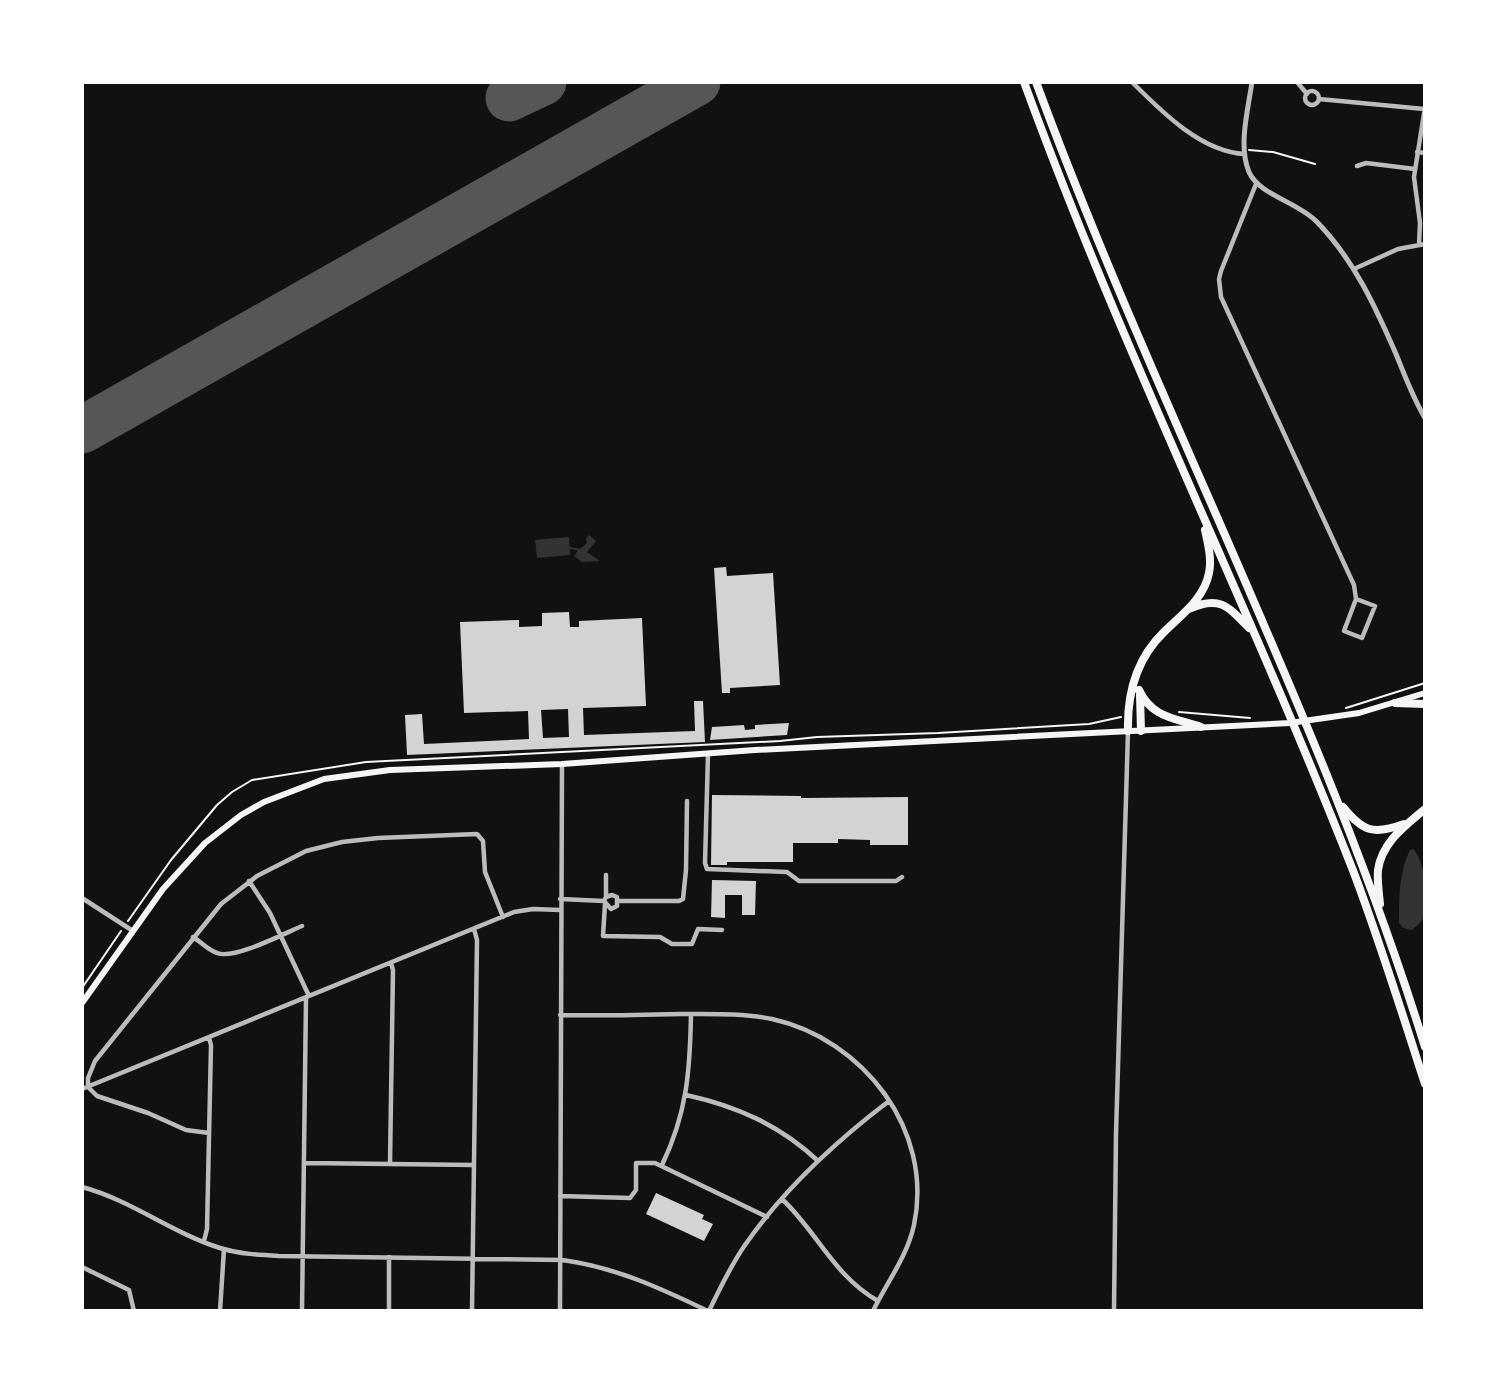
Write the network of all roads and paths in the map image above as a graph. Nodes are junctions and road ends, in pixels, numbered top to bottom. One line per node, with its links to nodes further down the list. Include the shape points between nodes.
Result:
1 (1024, 82): 19 (highway)
2 (1037, 82): 38 (highway, via 1136,332)
3 (1132, 82): 9 (street, via 1171,121 1211,144)
4 (1252, 82): 9 (street)
5 (1297, 82): 6 (street)
6 (1307, 94): 7 (street, via 1314,91); 7 (street, via 1307,104 1315,105)
7 (1319, 99): 8 (street)
8 (1425, 108): 10 (street)
9 (1245, 152): 12 (path, via 1273,152); 15 (street)
10 (1417, 152): 11 (street); 14 (street)
11 (1425, 153)
12 (1315, 164)
13 (1357, 166): 14 (street)
14 (1415, 169): 16 (street)
15 (1256, 184): 17 (street, via 1310,215); 20 (street, via 1221,271 1221,297 1349,571)
16 (1422, 245): 17 (street, via 1398,249)
17 (1354, 269): 18 (street)
18 (1425, 418)
19 (1203, 517): 21 (highway, via 1209,573); 22 (highway)
20 (1356, 598): 20 (street, via 1344,631 1362,638 1375,606)
21 (1189, 609): 22 (highway, via 1219,603 1236,613); 23 (highway, via 1156,640)
22 (1254, 634): 66 (highway, via 1354,875)
23 (1137, 671): 25 (highway); 31 (highway)
24 (1425, 683): 29 (path)
25 (1139, 690): 33 (highway, via 1159,714); 35 (highway)
26 (1425, 693): 27 (main road)
27 (1395, 703): 28 (highway); 33 (main road, via 1332,718)
28 (1425, 704)
29 (1340, 709)
30 (1176, 712): 32 (path)
31 (1128, 717): 34 (highway); 42 (path, via 1089,724 325,767 243,784 217,805)
32 (1256, 718)
33 (1201, 727): 35 (main road)
34 (1128, 731): 35 (main road); 36 (main road); 96 (street)
35 (1141, 731)
36 (708, 754): 37 (main road); 44 (street, via 706,869 787,872 799,881 896,881)
37 (562, 764): 47 (street); 56 (main road, via 363,772 285,792 241,815 205,843)
38 (1336, 798): 41 (highway, via 1365,828 1384,830); 51 (highway)
39 (687, 801): 49 (street, via 683,899)
40 (1425, 809): 41 (highway)
41 (1407, 823): 51 (highway, via 1389,843 1378,868)
42 (171, 860)
43 (606, 875): 48 (street)
44 (902, 877)
45 (249, 881): 52 (street, via 323,846 473,833 484,841 485,872); 57 (street); 58 (street, via 221,904)
46 (82, 898): 56 (street)
47 (560, 899): 48 (street); 50 (street)
48 (605, 901): 49 (street, via 616,896); 49 (street, via 611,909); 55 (street, via 603,936 660,937 672,944 692,944 698,929)
49 (618, 901)
50 (560, 910): 52 (street, via 526,910); 63 (street)
51 (1380, 914): 65 (highway)
52 (503, 917): 54 (street)
53 (302, 926): 57 (street)
54 (474, 929): 59 (street); 74 (street)
55 (722, 930)
56 (133, 932): 61 (main road)
57 (281, 935): 58 (street, via 225,955); 60 (street)
58 (194, 937): 67 (street, via 95,1061)
59 (391, 963): 60 (street); 73 (street)
60 (307, 997): 64 (street); 72 (street)
61 (82, 1003)
62 (691, 1014): 63 (street); 68 (street); 69 (street, via 751,1016 802,1027 854,1058)
63 (560, 1015): 77 (street)
64 (209, 1038): 67 (street); 70 (street)
65 (1425, 1047)
66 (1425, 1084)
67 (85, 1087): 70 (street, via 97,1096 193,1132)
68 (686, 1095): 71 (street, via 740,1110 768,1124); 75 (street)
69 (889, 1101): 71 (street); 87 (street, via 913,1159 916,1210 903,1258)
70 (209, 1133): 80 (street)
71 (818, 1161): 78 (street)
72 (304, 1163): 73 (street); 82 (street)
73 (390, 1163): 74 (street)
74 (474, 1165): 84 (street)
75 (662, 1165): 77 (street, via 636,1163 636,1191 630,1198); 79 (street)
76 (82, 1186): 80 (street)
77 (560, 1196): 85 (street)
78 (782, 1199): 79 (street); 87 (street, via 845,1277)
79 (767, 1217): 94 (street, via 734,1263)
80 (204, 1241): 81 (street)
81 (224, 1249): 82 (street); 89 (street)
82 (303, 1256): 83 (street); 90 (street)
83 (389, 1257): 84 (street); 91 (street)
84 (473, 1258): 85 (street); 92 (street)
85 (562, 1260): 93 (street); 94 (street, via 625,1274)
86 (82, 1267): 88 (street, via 129,1290)
87 (878, 1301): 95 (street)
88 (134, 1311)
89 (220, 1311)
90 (303, 1311)
91 (389, 1311)
92 (472, 1311)
93 (560, 1311)
94 (709, 1311)
95 (873, 1311)
96 (1114, 1311)

